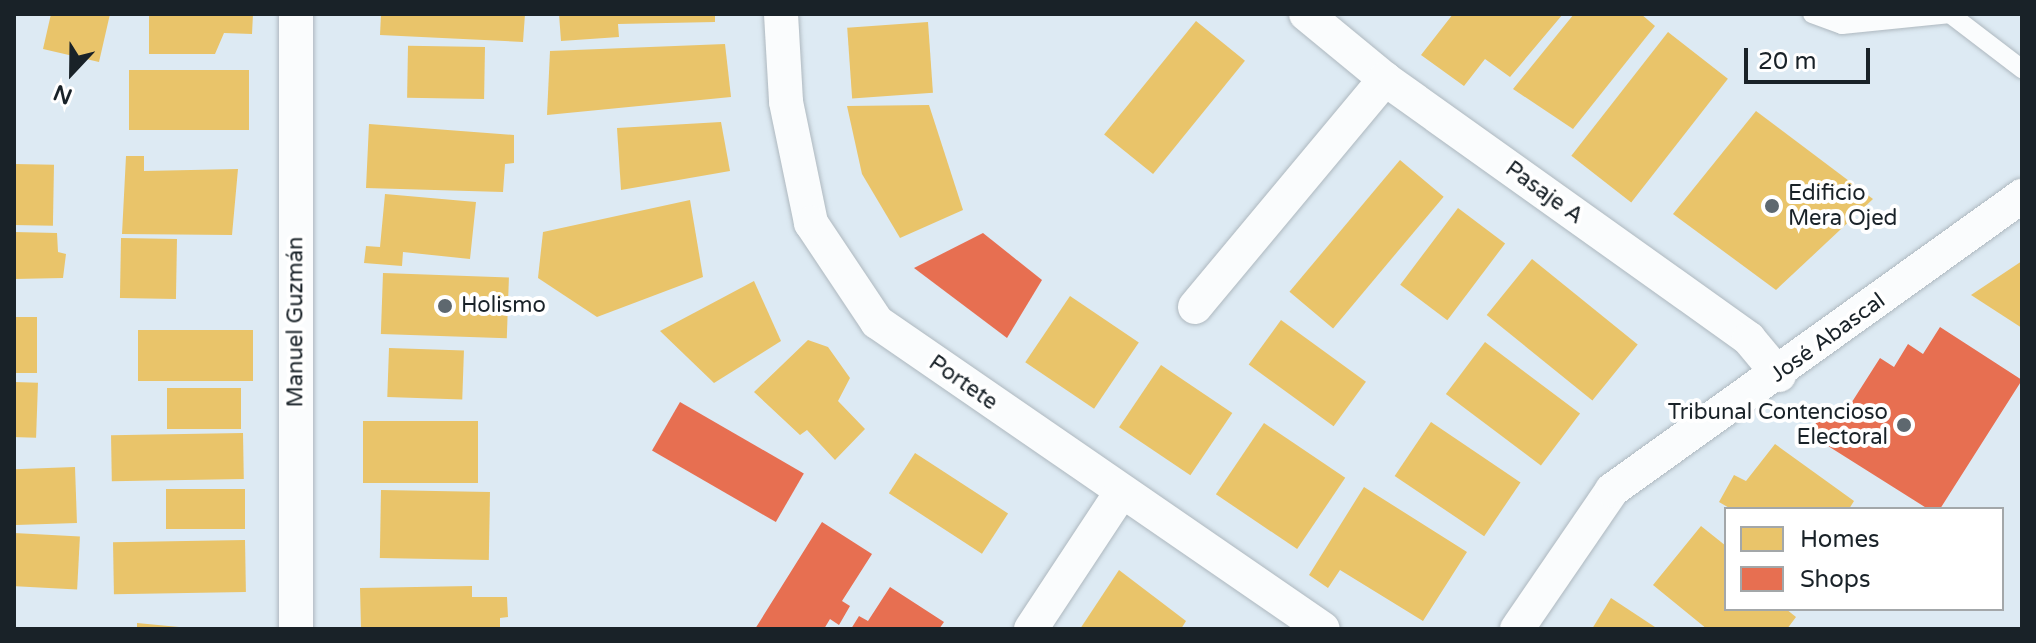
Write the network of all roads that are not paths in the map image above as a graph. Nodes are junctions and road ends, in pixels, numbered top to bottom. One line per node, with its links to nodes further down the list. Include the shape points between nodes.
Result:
1 (296, 14): 12 (street, Manuel Guzmán)
2 (781, 14): 11 (street, Portete, via 786,102 811,223 877,322)
3 (1306, 14): 7 (street, Pasaje A)
4 (1812, 14): 5 (lane, via 1842,25)
5 (1950, 14): 6 (lane)
6 (2022, 69)
7 (1385, 79): 9 (street); 10 (street, Pasaje A, via 1749,339)
8 (2022, 196): 10 (street, José Abascal)
9 (1195, 307)
10 (1779, 375): 15 (street, José Abascal, via 1612,490)
11 (1120, 494): 13 (street); 14 (street, Portete)
12 (296, 629)
13 (1031, 629)
14 (1323, 629)
15 (1517, 629)

